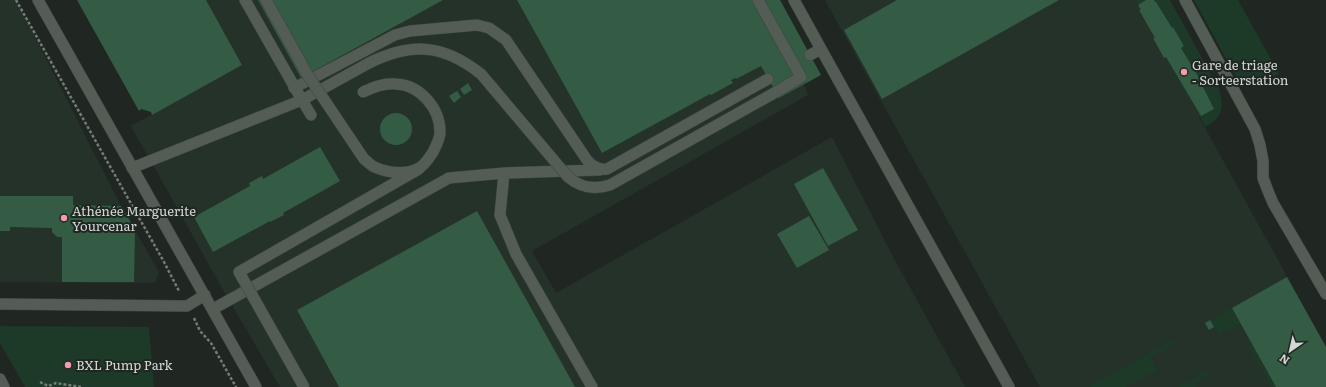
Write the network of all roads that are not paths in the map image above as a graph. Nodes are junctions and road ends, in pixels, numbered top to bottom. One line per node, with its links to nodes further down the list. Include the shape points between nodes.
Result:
1 (38, 0): 14 (street)
2 (245, 0): 10 (street)
3 (266, 0): 15 (street, bridge, via 307,74 364,159 376,168 387,171 402,173)
4 (758, 0): 12 (street, bridge, via 801,77 602,188 584,187 568,177 481,74 454,56 427,49 400,51 383,56)
5 (794, 0): 7 (street)
6 (1185, 0): 18 (street, via 1255,129 1263,161 1264,178 1273,203)
7 (821, 49): 8 (street); 27 (street)
8 (810, 55)
9 (768, 79): 16 (street, via 608,169)
10 (294, 88): 12 (street); 16 (street, via 396,35 464,25 489,28 506,40 587,160)
11 (363, 92): 15 (street, bridge, via 385,84 405,85 422,94 433,107 440,132 427,161)
12 (302, 100): 13 (street); 14 (street)
13 (311, 115)
14 (132, 168): 19 (street)
15 (419, 169): 25 (street, bridge, via 239,272)
16 (601, 170): 17 (street)
17 (504, 173): 21 (street, via 449,178); 26 (street, via 500,215 514,248)
18 (1326, 294)
19 (205, 295): 20 (street, via 187,306); 21 (street)
20 (0, 304)
21 (213, 309): 24 (street)
22 (0, 379): 23 (street)
23 (4, 387)
24 (256, 387)
25 (304, 387)
26 (592, 387)
27 (1008, 387)

